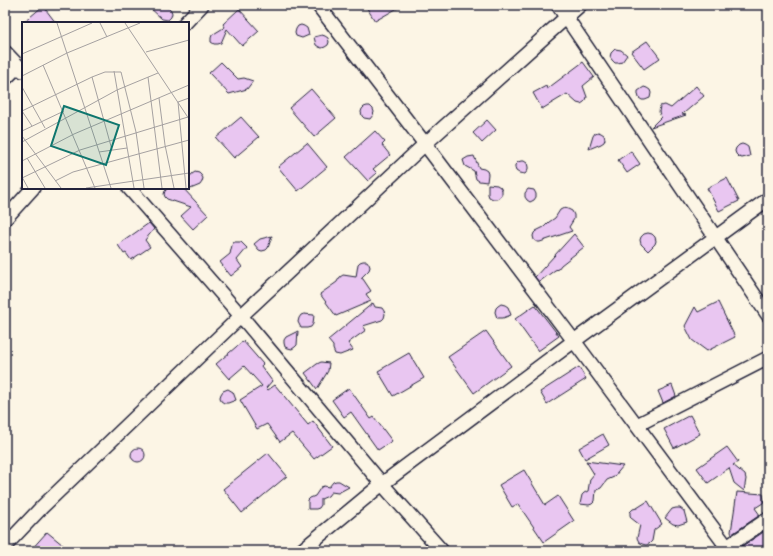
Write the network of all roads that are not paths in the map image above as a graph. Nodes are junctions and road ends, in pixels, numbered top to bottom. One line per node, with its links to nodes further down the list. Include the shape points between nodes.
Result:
1 (202, 5): 6 (street)
2 (318, 5): 10 (street)
3 (558, 5): 5 (street)
4 (580, 5): 5 (street)
5 (567, 18): 10 (street); 15 (street)
6 (186, 22)
7 (5, 52): 8 (street)
8 (21, 69): 9 (street)
9 (5, 79)
10 (425, 144): 17 (street); 18 (street)
11 (32, 189): 14 (street)
12 (130, 189): 17 (street)
13 (768, 199): 15 (street)
14 (5, 219)
15 (716, 238): 16 (street); 18 (street)
16 (768, 315)
17 (241, 316): 21 (street); 23 (street, via 42,507)
18 (574, 341): 20 (street); 21 (street)
19 (768, 358): 20 (street)
20 (637, 425): 24 (street)
21 (382, 484): 25 (street); 26 (street)
22 (768, 520): 24 (street)
23 (5, 546)
24 (726, 550)
25 (301, 551)
26 (442, 551)

